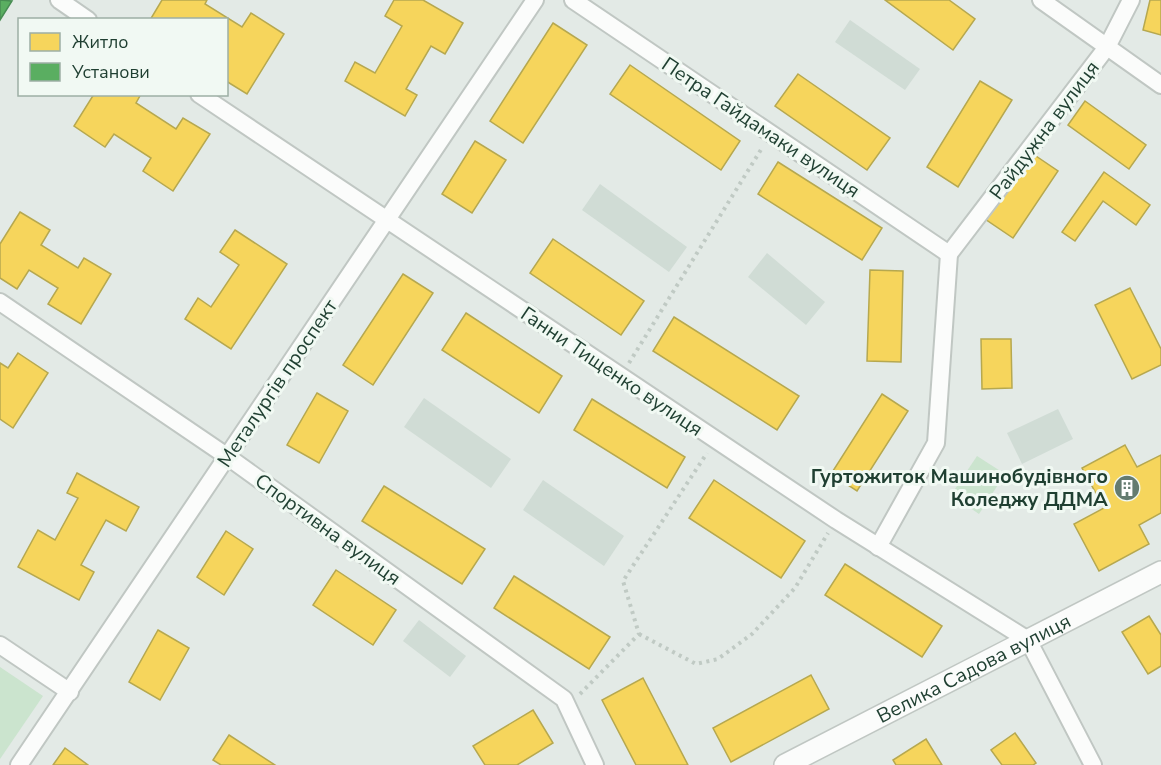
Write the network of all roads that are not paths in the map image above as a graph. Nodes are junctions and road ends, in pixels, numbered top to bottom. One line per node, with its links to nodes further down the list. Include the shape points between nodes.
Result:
1 (59, 0): 6 (street)
2 (535, 0): 10 (street, Металургів проспект)
3 (573, 0): 11 (street, Петра Гайдамаки вулиця)
4 (1041, 0): 7 (street)
5 (1131, 0): 7 (street, Райдужна вулиця)
6 (85, 18)
7 (1107, 47): 8 (street); 11 (street, Райдужна вулиця)
8 (1161, 85)
9 (202, 96): 10 (street, Ганни Тищенко вулиця)
10 (386, 221): 13 (street, Металургів проспект); 14 (street, Ганни Тищенко вулиця)
11 (949, 254): 14 (street, via 936,443)
12 (0, 302): 13 (street, Спортивна вулиця)
13 (228, 457): 18 (street, Металургів проспект); 20 (street, Спортивна вулиця, via 564,699)
14 (878, 547): 16 (street, Ганни Тищенко вулиця)
15 (1161, 572): 16 (street, Велика Садова вулиця)
16 (1028, 640): 21 (street, Велика Садова вулиця); 22 (street)
17 (0, 645): 18 (street)
18 (70, 692): 19 (street, Металургів проспект)
19 (18, 765)
20 (595, 765)
21 (784, 765)
22 (1093, 765)

